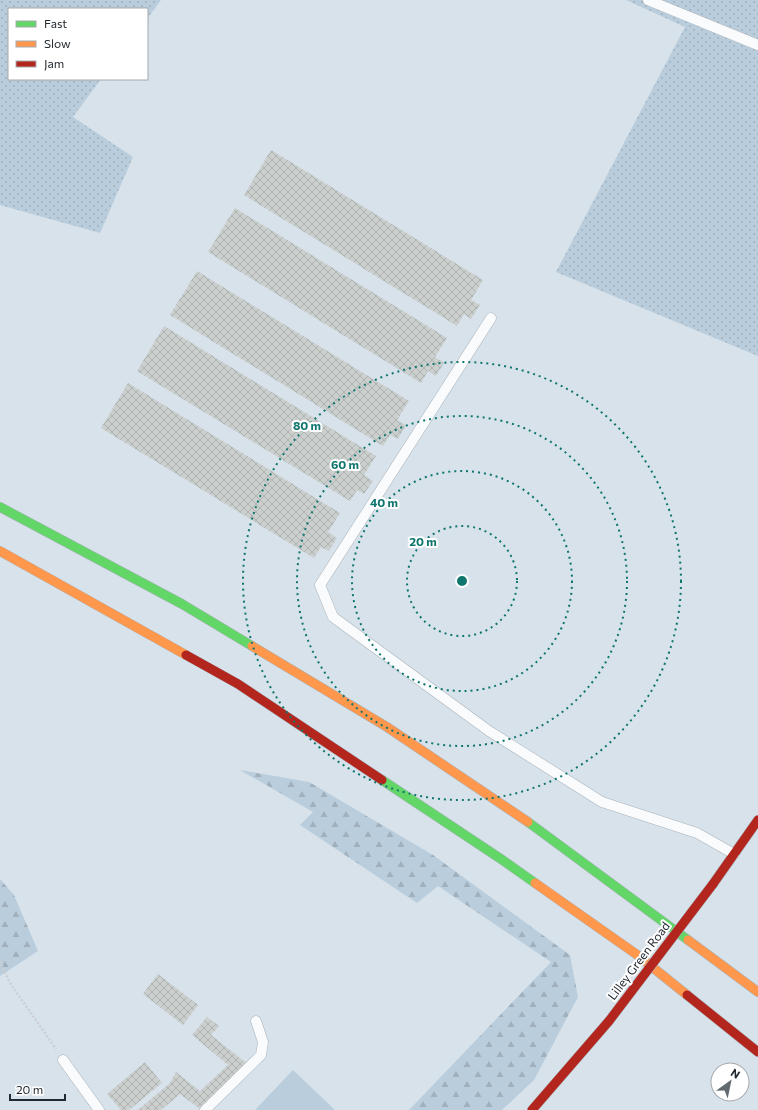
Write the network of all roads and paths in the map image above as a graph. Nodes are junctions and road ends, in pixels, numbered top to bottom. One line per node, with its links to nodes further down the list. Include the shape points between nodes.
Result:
1 (648, 0): 2 (lane)
2 (758, 45)
3 (491, 318): 7 (lane, via 320,585 333,617 489,731 602,802 697,833)
4 (0, 507): 9 (main road, via 182,604 387,727 528,822)
5 (0, 551): 11 (main road, via 238,684 501,859 636,954)
6 (758, 820): 7 (main road, Lilley Green Road)
7 (734, 854): 15 (main road, Lilley Green Road, bridge, via 609,1021)
8 (0, 962): 12 (path, via 10,983)
9 (758, 992)
10 (256, 1021): 14 (lane, via 262,1042 261,1055)
11 (758, 1052)
12 (63, 1060): 13 (lane)
13 (99, 1110)
14 (205, 1110)
15 (532, 1110)

